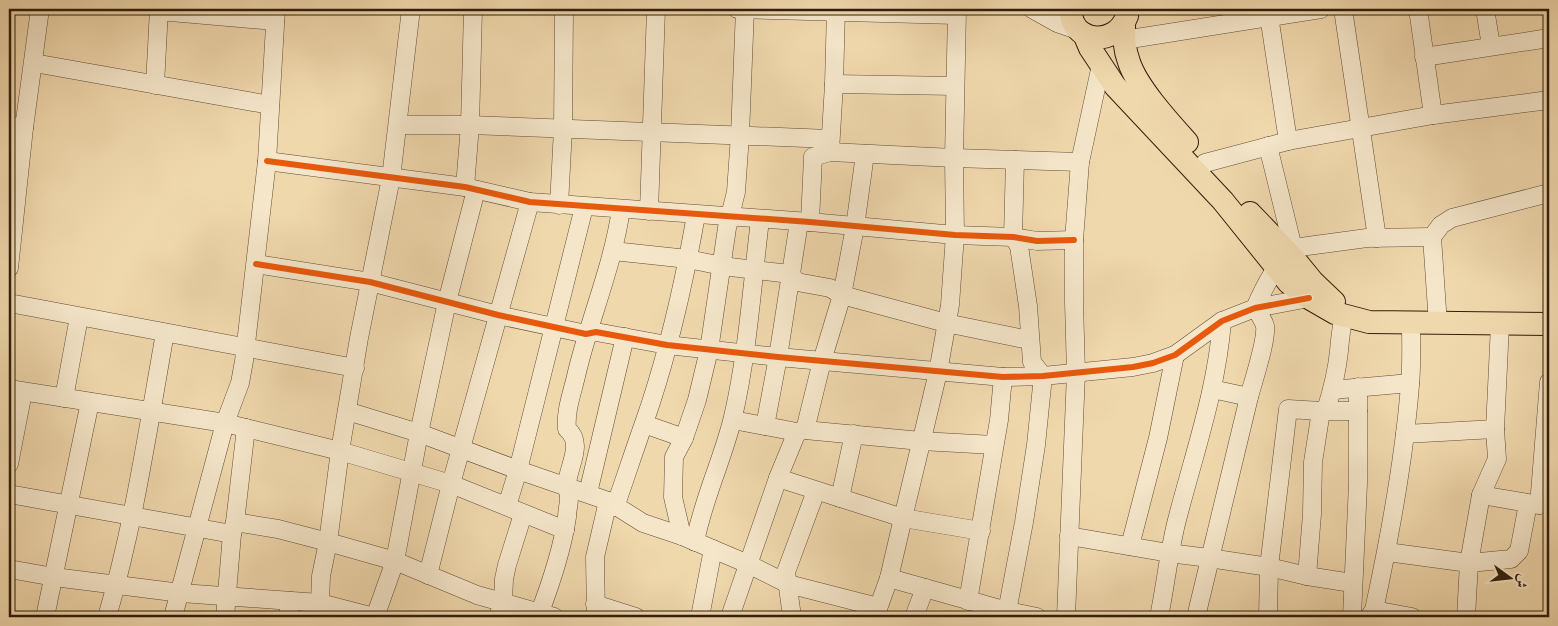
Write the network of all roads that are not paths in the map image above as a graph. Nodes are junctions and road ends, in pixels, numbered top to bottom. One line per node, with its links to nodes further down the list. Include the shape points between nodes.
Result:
1 (40, 9): 24 (street)
2 (411, 9): 32 (street)
3 (473, 9): 33 (street)
4 (564, 9): 35 (street)
5 (656, 9): 37 (street)
6 (737, 9): 7 (street)
7 (745, 9): 15 (street); 38 (street)
8 (1032, 9): 20 (street)
9 (1071, 9): 20 (main road, via 1074,22)
10 (1321, 9): 17 (street)
11 (1343, 9): 36 (street)
12 (1418, 9): 23 (street)
13 (1485, 9): 22 (street)
14 (159, 10): 18 (street); 27 (street)
15 (836, 10): 16 (street); 26 (street)
16 (957, 12): 28 (street)
17 (1269, 13): 19 (street); 39 (street)
18 (276, 15): 30 (street)
19 (1125, 24): 20 (main road, via 1111,36 1102,38); 47 (main road, via 1128,60 1133,73)
20 (1082, 32): 25 (main road)
21 (1549, 38): 22 (street)
22 (1491, 46): 23 (street)
23 (1424, 57): 31 (street)
24 (34, 63): 27 (street); 34 (street)
25 (1101, 65): 46 (street); 68 (main road, via 1115,86 1222,202)
26 (834, 84): 28 (street); 40 (street)
27 (155, 85): 30 (street)
28 (955, 86): 43 (street)
29 (1549, 100): 31 (street)
30 (270, 105): 45 (street)
31 (1433, 115): 36 (street)
32 (398, 125): 33 (street); 48 (street)
33 (470, 125): 35 (street); 49 (street)
34 (16, 127): 54 (street)
35 (563, 129): 37 (street); 52 (street)
36 (1362, 129): 39 (street); 65 (street)
37 (652, 131): 38 (street); 56 (street)
38 (740, 135): 40 (street); 58 (street, via 736,192)
39 (1288, 141): 41 (street)
40 (830, 145): 42 (street); 60 (street, via 812,159)
41 (1268, 146): 47 (street); 68 (street)
42 (865, 154): 43 (street); 61 (street)
43 (954, 158): 44 (street); 62 (street)
44 (1015, 160): 46 (street); 63 (street)
45 (267, 161): 48 (street); 70 (street)
46 (1080, 162): 66 (street)
47 (1205, 162): 68 (main road)
48 (391, 178): 49 (street); 75 (street)
49 (471, 188): 51 (street); 78 (street)
50 (1549, 193): 64 (street, via 1452,218 1441,225)
51 (530, 202): 52 (street); 81 (street)
52 (559, 204): 53 (street)
53 (584, 207): 55 (street); 91 (street)
54 (12, 208): 72 (street)
55 (622, 209): 56 (street); 67 (street)
56 (649, 211): 57 (street)
57 (696, 215): 58 (street); 69 (street)
58 (730, 217): 59 (street); 71 (street)
59 (760, 220): 60 (street); 73 (street)
60 (804, 222): 61 (street); 74 (street)
61 (856, 227): 62 (street); 76 (street)
62 (954, 235): 63 (street); 86 (street)
63 (1013, 237): 66 (street, via 1038,241); 95 (street, via 1019,246 1028,306)
64 (1432, 237): 65 (street); 88 (street)
65 (1377, 238): 68 (street)
66 (1074, 240): 105 (street)
67 (613, 251): 69 (street); 93 (street)
68 (1286, 255): 77 (main road, via 1289,283); 80 (street, via 1264,287); 85 (main road, via 1338,306)
69 (688, 259): 71 (street); 96 (street)
70 (256, 264): 75 (street); 97 (street)
71 (722, 266): 73 (street); 98 (street)
72 (9, 268)
73 (754, 269): 74 (street); 99 (street)
74 (790, 274): 76 (street, via 797,282 830,288); 101 (street)
75 (370, 282): 78 (street); 103 (street)
76 (842, 295): 86 (street); 102 (street)
77 (1309, 298): 80 (street); 82 (main road)
78 (448, 302): 81 (street); 128 (street)
79 (9, 303): 83 (street)
80 (1255, 308): 84 (street); 114 (street, via 1265,328)
81 (498, 315): 91 (street); 134 (street)
82 (1344, 316): 85 (main road); 113 (street)
83 (79, 317): 92 (street); 115 (street)
84 (1222, 321): 100 (street); 111 (street)
85 (1369, 322): 87 (main road)
86 (946, 323): 95 (street); 104 (street)
87 (1411, 324): 88 (main road); 109 (street)
88 (1438, 324): 89 (main road)
89 (1500, 324): 90 (main road); 126 (street)
90 (1549, 324)
91 (554, 328): 93 (street); 137 (street)
92 (165, 333): 97 (street); 117 (street)
93 (586, 334): 94 (street, via 596,332); 141 (street, via 566,420 567,429 576,441)
94 (625, 337): 96 (street); 143 (street)
95 (1029, 340): 106 (street, via 1032,362)
96 (667, 345): 98 (street); 123 (street)
97 (246, 347): 103 (street); 122 (street, via 240,383)
98 (709, 350): 99 (street); 131 (street)
99 (745, 354): 101 (street); 121 (street)
100 (1175, 355): 105 (street, via 1133,367); 161 (street)
101 (778, 357): 102 (street); 124 (street)
102 (822, 361): 104 (street); 127 (street)
103 (355, 368): 118 (street)
104 (938, 372): 107 (street); 132 (street)
105 (1076, 373): 106 (street); 158 (street)
106 (1043, 376): 107 (street); 187 (street, via 1036,445)
107 (1003, 377): 133 (street)
108 (1549, 382): 149 (street)
109 (1410, 383): 110 (street); 130 (street)
110 (1358, 387): 113 (street); 120 (street)
111 (1212, 389): 114 (street); 164 (street)
112 (16, 390): 115 (street); 136 (street)
113 (1332, 390): 119 (street)
114 (1249, 397): 165 (street)
115 (64, 398): 116 (street)
116 (90, 402): 117 (street); 148 (street)
117 (151, 411): 122 (street); 152 (street)
118 (347, 411): 128 (street); 135 (street)
119 (1324, 411): 120 (street); 169 (street, via 1288,408); 172 (street, via 1313,462)
120 (1358, 411): 176 (street)
121 (733, 420): 124 (street); 159 (street, via 699,522)
122 (225, 423): 125 (street); 154 (street)
123 (644, 424): 131 (street); 147 (street)
124 (765, 426): 127 (street)
125 (246, 428): 135 (street); 155 (street)
126 (1495, 429): 130 (street); 145 (street, via 1497,459)
127 (801, 431): 129 (street); 139 (street)
128 (418, 433): 134 (street); 138 (street)
129 (854, 434): 132 (street); 146 (street)
130 (1405, 434): 163 (street)
131 (684, 438): 159 (street, via 674,457 673,496)
132 (921, 441): 133 (street); 153 (street)
133 (994, 445): 157 (street)
134 (461, 448): 137 (street); 140 (street)
135 (340, 451): 138 (street); 160 (street)
136 (9, 464)
137 (518, 470): 141 (street); 150 (street)
138 (412, 472): 140 (street); 166 (street)
139 (778, 478): 142 (street); 168 (street)
140 (451, 484): 150 (street); 171 (street)
141 (566, 486): 143 (street); 156 (street, via 569,497)
142 (816, 491): 146 (street); 175 (street, via 786,572)
143 (588, 493): 147 (street)
144 (9, 494): 148 (street)
145 (1481, 495): 149 (street); 167 (street)
146 (840, 498): 153 (street)
147 (612, 504): 159 (street, via 643,523); 185 (street, via 595,557)
148 (69, 505): 152 (street); 173 (street)
149 (1539, 505): 167 (street, via 1518,551 1511,559)
150 (507, 506): 151 (street)
151 (523, 514): 156 (street); 184 (street, via 507,565)
152 (131, 516): 154 (street); 177 (street)
153 (903, 518): 157 (street); 174 (street)
154 (198, 528): 155 (street); 179 (street)
155 (233, 528): 160 (street, via 278,529); 180 (street)
156 (565, 530): 189 (street)
157 (981, 531): 181 (street)
158 (1069, 536): 161 (street); 201 (street)
159 (689, 539): 162 (street)
160 (328, 542): 166 (street); 182 (street, via 321,576)
161 (1130, 546): 164 (street)
162 (712, 549): 168 (street); 196 (street)
163 (1387, 552): 167 (street); 188 (street)
164 (1169, 553): 165 (street); 202 (street)
165 (1209, 558): 169 (street); 203 (street)
166 (395, 561): 171 (street); 194 (street)
167 (1469, 563): 207 (street)
168 (748, 564): 175 (street); 197 (street)
169 (1269, 567): 172 (street); 204 (street)
170 (9, 569): 173 (street)
171 (428, 575): 184 (street, via 477,595)
172 (1307, 576): 176 (street)
173 (54, 577): 177 (street); 190 (street)
174 (889, 578): 178 (street); 186 (street)
175 (788, 584): 186 (street); 198 (street)
176 (1352, 584): 205 (street)
177 (117, 586): 179 (street); 191 (street)
178 (925, 588): 181 (street); 199 (street)
179 (181, 593): 180 (street); 192 (street)
180 (226, 597): 183 (street); 193 (street)
181 (968, 600): 187 (street)
182 (320, 603): 183 (street); 194 (street)
183 (289, 609)
184 (501, 610): 189 (street)
185 (595, 610): 195 (street)
186 (876, 612)
187 (1007, 614): 200 (street)
188 (1372, 614): 206 (street)
189 (544, 616)
190 (45, 617)
191 (107, 617)
192 (173, 617)
193 (225, 617)
194 (374, 617)
195 (636, 617)
196 (700, 617)
197 (730, 617)
198 (792, 617)
199 (914, 617)
200 (1037, 617)
201 (1066, 617)
202 (1159, 617)
203 (1196, 617)
204 (1268, 617)
205 (1352, 617)
206 (1412, 617)
207 (1466, 617)

